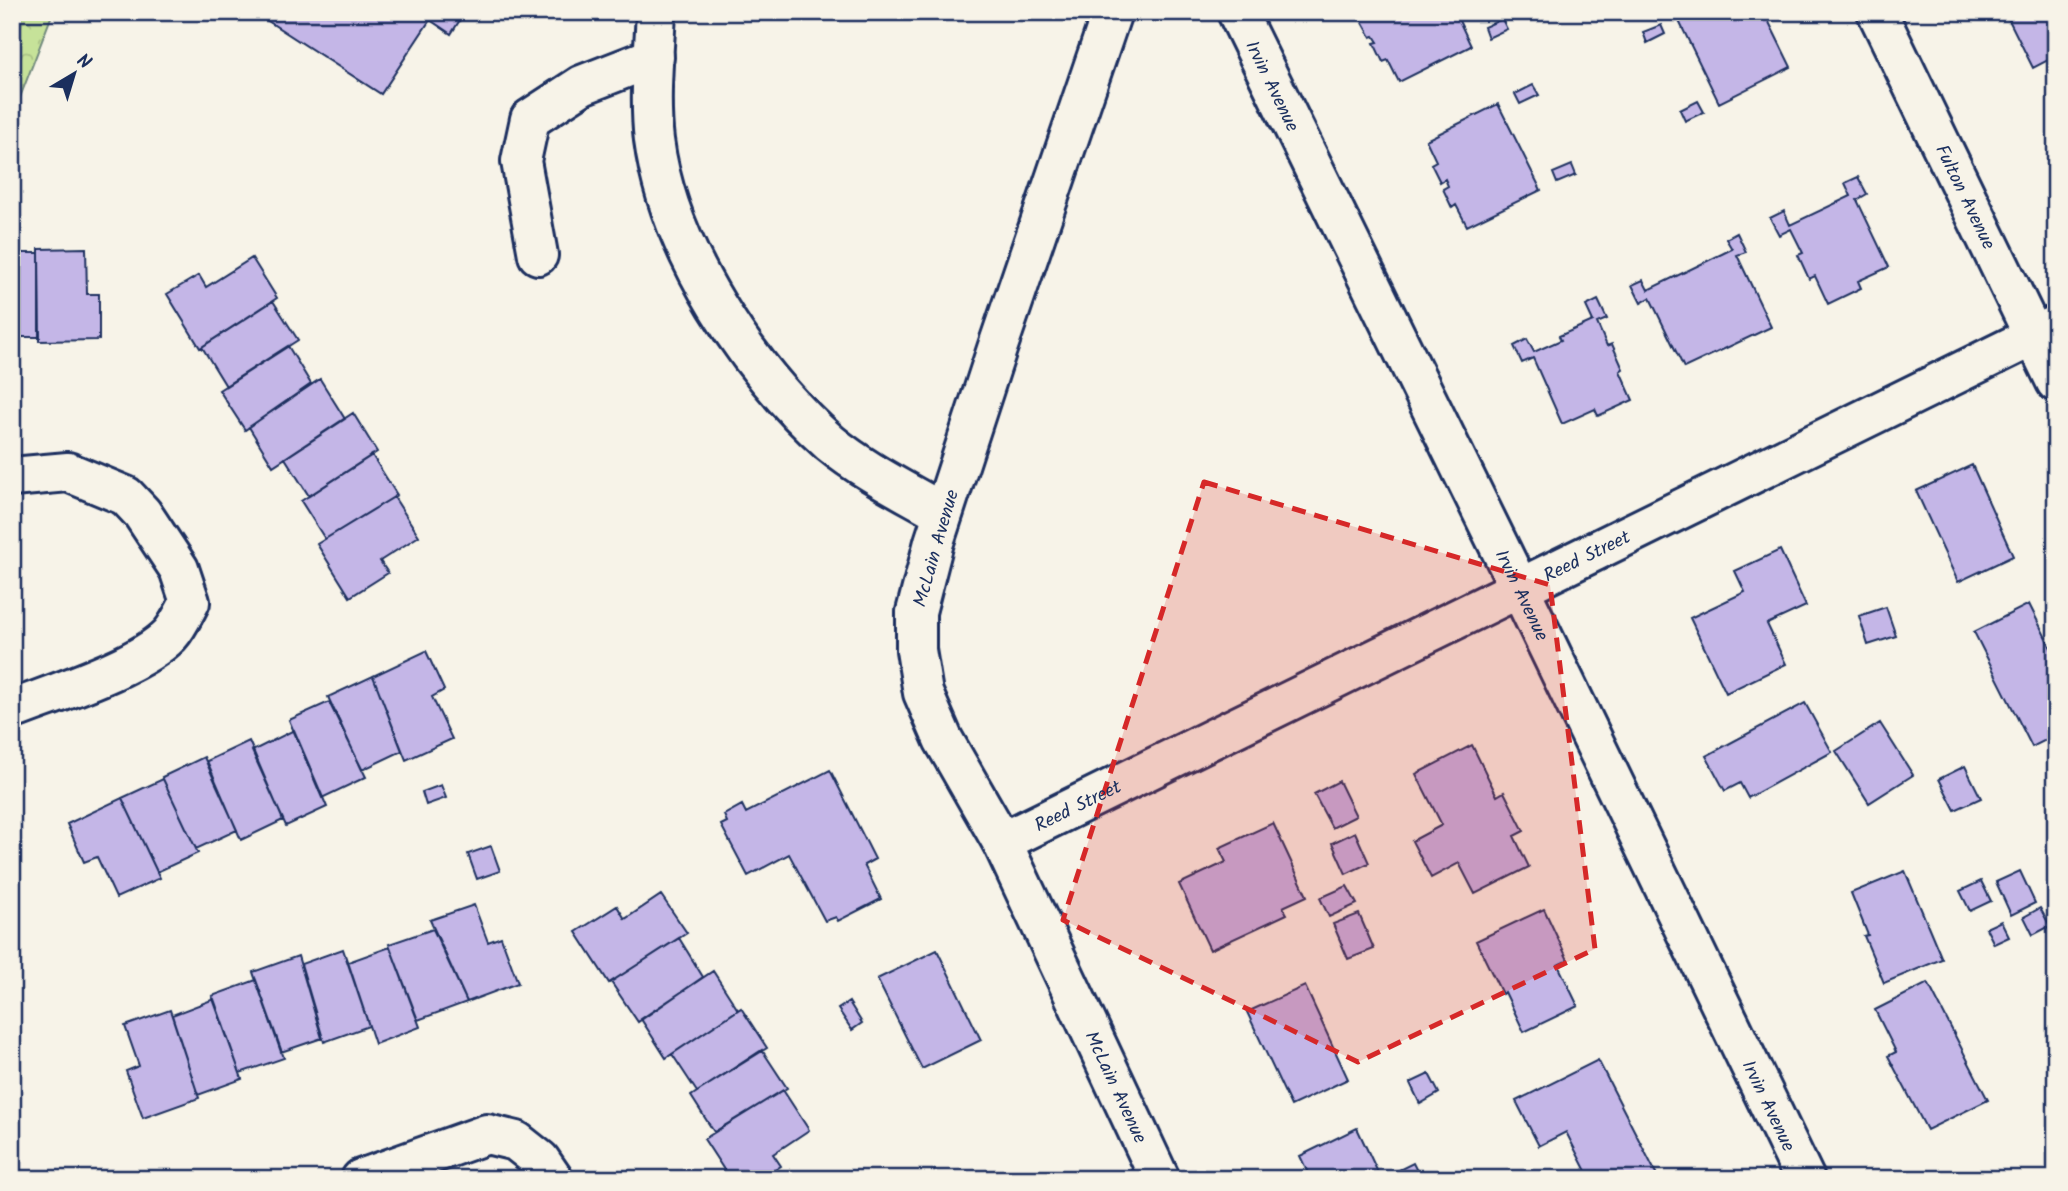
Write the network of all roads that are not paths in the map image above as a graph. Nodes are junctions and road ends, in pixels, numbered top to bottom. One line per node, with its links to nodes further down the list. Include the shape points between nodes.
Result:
1 (656, 12): 5 (street)
2 (1112, 12): 10 (street, McLain Avenue)
3 (1237, 12): 11 (street, Irvin Avenue)
4 (1877, 12): 7 (street, Fulton Avenue)
5 (654, 57): 6 (street, via 582,85 530,118 521,161); 10 (street, via 654,141 670,208 692,264 743,344 831,443)
6 (538, 256)
7 (2045, 330): 8 (street, Fulton Avenue); 11 (street, Reed Street)
8 (2056, 382)
9 (12, 477): 12 (street, via 68,472 126,496 179,569 190,602 171,634 150,651)
10 (943, 513): 13 (street, McLain Avenue, via 916,612 923,693 943,739)
11 (1520, 589): 13 (street, Reed Street); 17 (street, Irvin Avenue)
12 (12, 710)
13 (1003, 842): 16 (street, McLain Avenue)
14 (361, 1179): 15 (street, via 487,1134 516,1141 540,1160)
15 (553, 1179)
16 (1160, 1179)
17 (1805, 1179)

